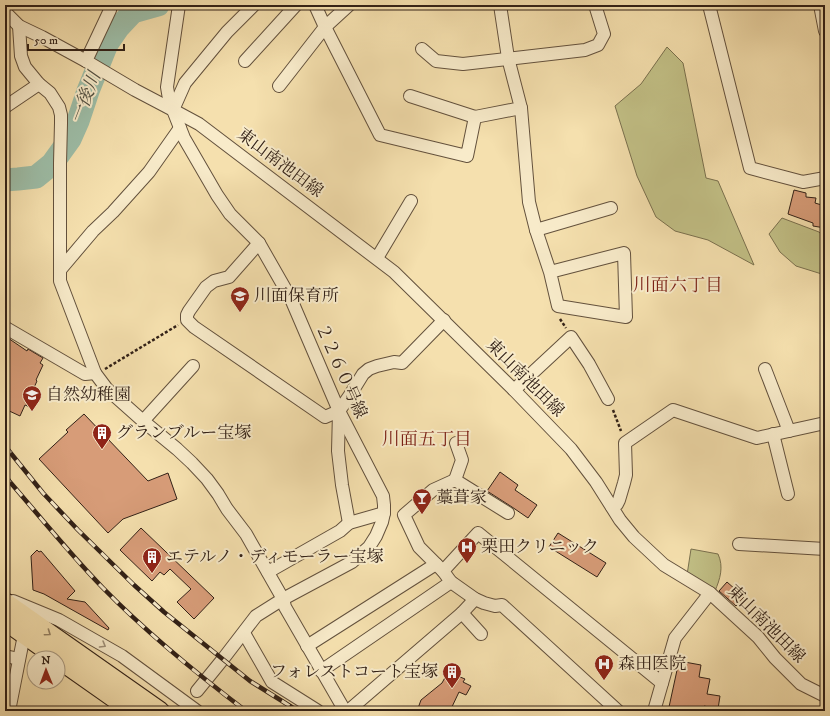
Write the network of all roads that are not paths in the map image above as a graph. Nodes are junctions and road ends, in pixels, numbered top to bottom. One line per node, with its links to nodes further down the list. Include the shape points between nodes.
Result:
1 (254, 5): 24 (street, via 227,32 185,84)
2 (296, 5): 17 (street)
3 (315, 5): 13 (street)
4 (349, 5): 13 (street)
5 (500, 5): 16 (street)
6 (595, 5): 16 (street, via 604,34 598,45 585,50)
7 (709, 5): 27 (street, via 750,168 803,182)
8 (820, 5): 14 (street)
9 (179, 6): 24 (street, ２２６０号線, via 168,87)
10 (110, 7): 18 (street)
11 (5, 12): 12 (street)
12 (19, 26): 18 (street); 19 (street, via 21,56 25,67)
13 (325, 27): 20 (street); 25 (street, via 380,135 467,156)
14 (825, 31)
15 (422, 49): 16 (street, via 436,61 463,64)
16 (508, 58): 23 (street)
17 (245, 61)
18 (93, 66): 24 (street)
19 (39, 84): 22 (street); 33 (street, via 50,93 59,107 62,123)
20 (279, 86)
21 (410, 96): 25 (street)
22 (5, 107)
23 (520, 108): 25 (street); 30 (street, via 529,202)
24 (173, 110): 26 (street, ２２６０号線); 32 (street, 東山南池田線, via 199,124)
25 (475, 117)
26 (180, 128): 31 (street, ２２６０号線, via 230,214); 33 (street, via 149,172)
27 (825, 178)
28 (411, 201): 32 (street)
29 (610, 208): 30 (street)
30 (536, 230): 34 (street)
31 (259, 243): 42 (street, ２２６０号線, via 291,299); 42 (street, via 229,276 206,287 189,311 187,320 325,417)
32 (377, 258): 35 (street, 東山南池田線)
33 (60, 270): 39 (street, via 60,281)
34 (550, 272): 34 (street, via 624,253 626,316 558,306)
35 (444, 320): 40 (street, 東山南池田線); 42 (street, via 402,363 378,366 363,374)
36 (5, 329): 39 (street, via 85,374)
37 (193, 366): 43 (street)
38 (765, 369): 45 (street)
39 (95, 373): 43 (street, via 107,389)
40 (514, 390): 41 (street, via 571,337); 50 (street, 東山南池田線, via 571,449)
41 (608, 398)
42 (339, 411): 53 (street, ２２６０号線, via 383,496); 54 (street, via 338,451)
43 (143, 421): 58 (street, via 177,449 206,479 246,534)
44 (825, 423): 45 (street)
45 (789, 431): 46 (street)
46 (773, 434): 49 (street); 50 (street, via 757,438 673,410 625,443 626,475 620,500)
47 (456, 443): 48 (street, via 462,460)
48 (455, 480): 51 (street); 52 (street, via 433,490)
49 (788, 494)
50 (612, 507): 60 (street, 東山南池田線, via 634,537 664,565)
51 (508, 513)
52 (404, 515): 53 (street); 57 (street, via 419,547)
53 (383, 518): 54 (street); 63 (street, via 369,547 352,562)
54 (349, 522): 58 (street, via 340,531)
55 (739, 544): 56 (street)
56 (825, 549)
57 (440, 567): 59 (street); 70 (street); 77 (street, via 478,533)
58 (268, 572): 63 (street)
59 (451, 582): 62 (street); 76 (street)
60 (710, 593): 77 (street, via 675,638); 80 (street, 東山南池田線, via 758,637 801,684)
61 (5, 598): 78 (street, one-way to 78, via 60,620 122,656)
62 (475, 599): 65 (street); 89 (street, via 495,606 502,605)
63 (283, 600): 67 (street, via 256,616); 70 (street, via 284,607)
64 (5, 602): 84 (highway, one-way to 84)
65 (462, 613): 68 (street); 88 (street)
66 (5, 621): 69 (highway)
67 (244, 633): 79 (street); 86 (street, via 272,682)
68 (481, 634)
69 (24, 635): 71 (highway); 73 (street)
70 (307, 646): 76 (street)
71 (45, 650)
72 (5, 656): 73 (street)
73 (19, 659): 81 (street)
74 (66, 665): 83 (highway)
75 (66, 666): 82 (street)
76 (321, 671): 87 (street)
77 (662, 683): 90 (street)
78 (168, 690): 79 (street); 85 (street)
79 (196, 690): 85 (street)
80 (825, 696)
81 (9, 711)
82 (116, 711)
83 (132, 711)
84 (160, 711)
85 (197, 711)
86 (318, 711)
87 (345, 711)
88 (348, 711)
89 (618, 711)
90 (654, 711)

